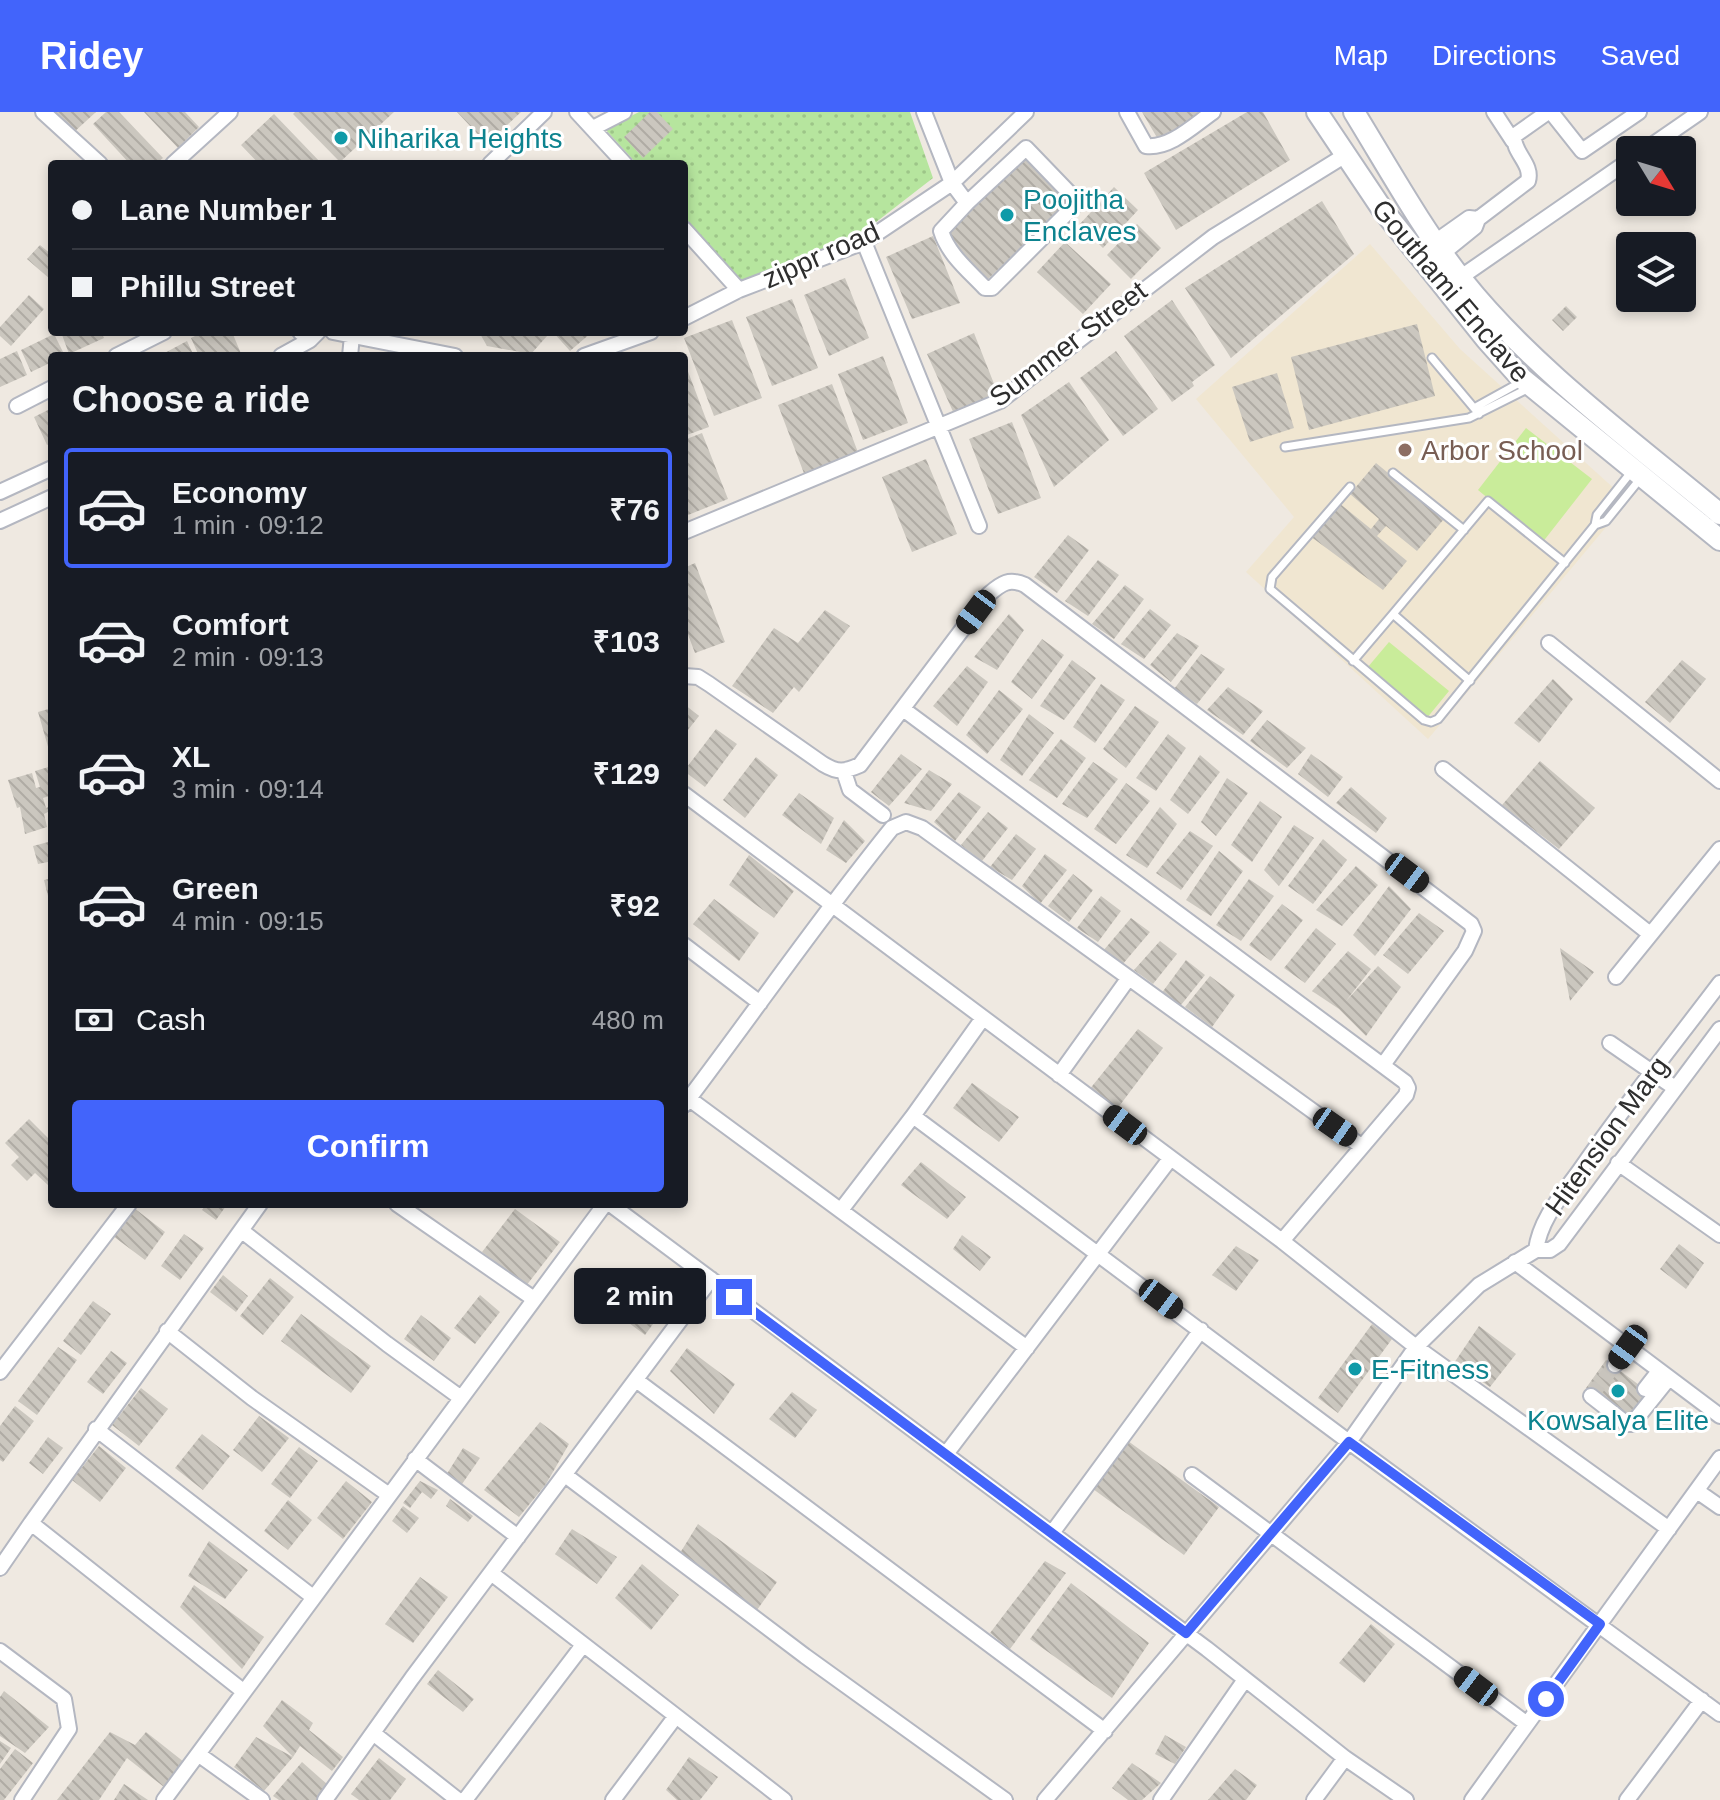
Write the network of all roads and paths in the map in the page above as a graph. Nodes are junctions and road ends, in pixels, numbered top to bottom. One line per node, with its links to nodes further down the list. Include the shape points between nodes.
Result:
1 (43, 112): 20 (street)
2 (230, 112): 21 (street)
3 (544, 112): 22 (street)
4 (577, 112): 16 (street)
5 (624, 112): 16 (street)
6 (924, 112): 25 (street)
7 (1026, 112): 25 (street, zippr road)
8 (1127, 112): 9 (street, via 1146,146 1156,147)
9 (1213, 112)
10 (1317, 112): 19 (street, Gouthami Enclave)
11 (1354, 112): 29 (street, Gouthami Enclave)
12 (1494, 112): 18 (street)
13 (1549, 112): 14 (street, via 1582,151); 18 (street)
14 (1640, 112)
15 (1700, 112): 17 (street)
16 (593, 128): 23 (street)
17 (1665, 136)
18 (1513, 141): 29 (street, via 1529,170 1528,181 1478,219 1475,227)
19 (1344, 156): 43 (street, Gouthami Enclave, via 1421,260); 47 (street, Summer Street, via 1213,237 1000,401)
20 (96, 160)
21 (177, 160)
22 (494, 160)
23 (621, 160)
24 (1616, 170): 30 (street)
25 (952, 183): 26 (street); 28 (street, zippr road)
26 (967, 203): 26 (street, via 1026,148 1078,202 992,288 985,288 949,250 941,231)
27 (688, 233): 31 (street)
28 (864, 242): 31 (street, zippr road); 47 (street)
29 (1439, 247): 30 (street, Gouthami Enclave)
30 (1461, 277): 57 (street, Gouthami Enclave, via 1529,353)
31 (739, 290): 32 (street, zippr road)
32 (688, 316)
33 (156, 336): 37 (street)
34 (308, 336): 38 (street)
35 (352, 336): 39 (street); 40 (street)
36 (640, 336): 41 (street)
37 (124, 352)
38 (286, 352)
39 (350, 352)
40 (434, 352)
41 (595, 352)
42 (1432, 358): 46 (lane)
43 (1528, 384): 46 (lane); 50 (street, Gouthami Enclave)
44 (48, 390): 45 (street)
45 (17, 406)
46 (1477, 411): 48 (lane, via 1469,418)
47 (938, 427): 59 (street); 60 (street, Summer Street)
48 (1285, 447)
49 (48, 470): 53 (street)
50 (1639, 472): 62 (street, Gouthami Enclave); 63 (lane, via 1606,521 1595,525)
51 (1393, 473): 61 (lane)
52 (1350, 487): 66 (lane, via 1269,584)
53 (0, 492)
54 (1479, 493): 56 (lane)
55 (48, 499): 58 (street)
56 (1488, 501): 61 (lane); 63 (lane)
57 (1720, 514)
58 (0, 521)
59 (979, 526)
60 (688, 530)
61 (1464, 530): 64 (lane)
62 (1720, 540)
63 (1565, 563): 68 (lane)
64 (1393, 614): 66 (lane); 68 (lane)
65 (1549, 643): 72 (street)
66 (1353, 661): 68 (lane, via 1431,722)
67 (688, 676): 71 (street, via 698,677 823,764)
68 (1470, 681)
69 (903, 709): 71 (street, via 860,765); 86 (street); 86 (street, via 989,594 1014,580 1035,593 1471,924 1474,931 1465,951)
70 (1443, 769): 77 (street)
71 (844, 772): 74 (street, via 850,790)
72 (1720, 781)
73 (688, 797): 76 (street)
74 (883, 815)
75 (1720, 849): 77 (street)
76 (831, 903): 80 (street, via 892,828 914,823); 82 (street); 83 (street)
77 (1650, 934): 79 (street)
78 (688, 948): 82 (street)
79 (1616, 977)
80 (1128, 979): 88 (street); 93 (street)
81 (1720, 983): 87 (street, Hitension Marg)
82 (760, 1003): 90 (street)
83 (983, 1018): 88 (street); 92 (street)
84 (1720, 1029): 89 (street, Hitension Marg)
85 (1610, 1043): 87 (street)
86 (1383, 1065): 93 (street, via 1408,1090)
87 (1652, 1072): 89 (street); 105 (street, Hitension Marg, via 1549,1214 1538,1232)
88 (1059, 1075): 94 (street)
89 (1675, 1088): 95 (street, Hitension Marg)
90 (688, 1096)
91 (688, 1100): 101 (street)
92 (913, 1116): 101 (street); 106 (street)
93 (1361, 1146): 104 (street)
94 (1170, 1159): 104 (street); 106 (street)
95 (1618, 1163): 103 (street); 105 (street, Hitension Marg, via 1559,1244)
96 (126, 1208): 116 (street)
97 (257, 1208): 102 (street)
98 (403, 1208): 109 (street)
99 (605, 1208): 109 (street)
100 (613, 1208): 108 (street)
101 (841, 1210): 114 (street)
102 (242, 1231): 111 (street); 121 (street)
103 (1720, 1235)
104 (1282, 1241): 112 (street)
105 (1536, 1250): 107 (street)
106 (1099, 1252): 110 (street); 114 (street)
107 (1515, 1262): 112 (street, via 1479,1285); 113 (street)
108 (711, 1279): 118 (street); 125 (street)
109 (534, 1299): 121 (street)
110 (1201, 1330): 124 (street); 135 (street)
111 (167, 1331): 123 (street); 131 (street)
112 (1416, 1347): 124 (street); 134 (street)
113 (1628, 1347): 115 (street); 117 (street)
114 (1027, 1348): 125 (street)
115 (1615, 1365)
116 (0, 1372)
117 (1664, 1374): 119 (street); 120 (street, via 1632,1424); 122 (street)
118 (636, 1380): 128 (street); 151 (street)
119 (1645, 1389)
120 (1591, 1396)
121 (461, 1398): 127 (street)
122 (1720, 1416)
123 (96, 1429): 133 (street); 140 (street)
124 (1349, 1442): 136 (street); 141 (street)
125 (946, 1454): 135 (street)
126 (1720, 1458): 130 (street)
127 (415, 1459): 131 (street); 137 (street)
128 (565, 1475): 137 (street); 163 (street)
129 (1192, 1475): 136 (street)
130 (1697, 1491): 132 (street); 134 (street)
131 (389, 1495): 140 (street)
132 (1720, 1507)
133 (31, 1523): 138 (street); 146 (street)
134 (1669, 1529): 141 (street)
135 (1052, 1533): 142 (street)
136 (1270, 1534): 142 (street); 150 (street)
137 (518, 1537): 139 (street)
138 (0, 1568)
139 (491, 1573): 143 (street); 152 (street)
140 (313, 1597): 146 (street)
141 (1600, 1624): 147 (street); 150 (street)
142 (1186, 1633): 145 (street); 151 (street)
143 (583, 1645): 149 (street); 161 (street)
144 (0, 1651): 156 (street, via 64,1699 68,1716 69,1729)
145 (1244, 1681): 154 (street); 165 (street)
146 (243, 1691): 153 (street)
147 (1702, 1700): 148 (street); 169 (street)
148 (1720, 1714)
149 (676, 1716): 155 (street); 162 (street)
150 (1527, 1724): 168 (street)
151 (1105, 1731): 164 (street)
152 (373, 1733): 159 (street); 160 (street)
153 (198, 1754): 157 (street); 158 (street)
154 (1345, 1758): 166 (street); 167 (street)
155 (779, 1798)
156 (22, 1800)
157 (164, 1800)
158 (262, 1800)
159 (325, 1800)
160 (458, 1800)
161 (465, 1800)
162 (613, 1800)
163 (1005, 1800)
164 (1045, 1800)
165 (1161, 1800)
166 (1314, 1800)
167 (1406, 1800)
168 (1472, 1800)
169 (1627, 1800)

